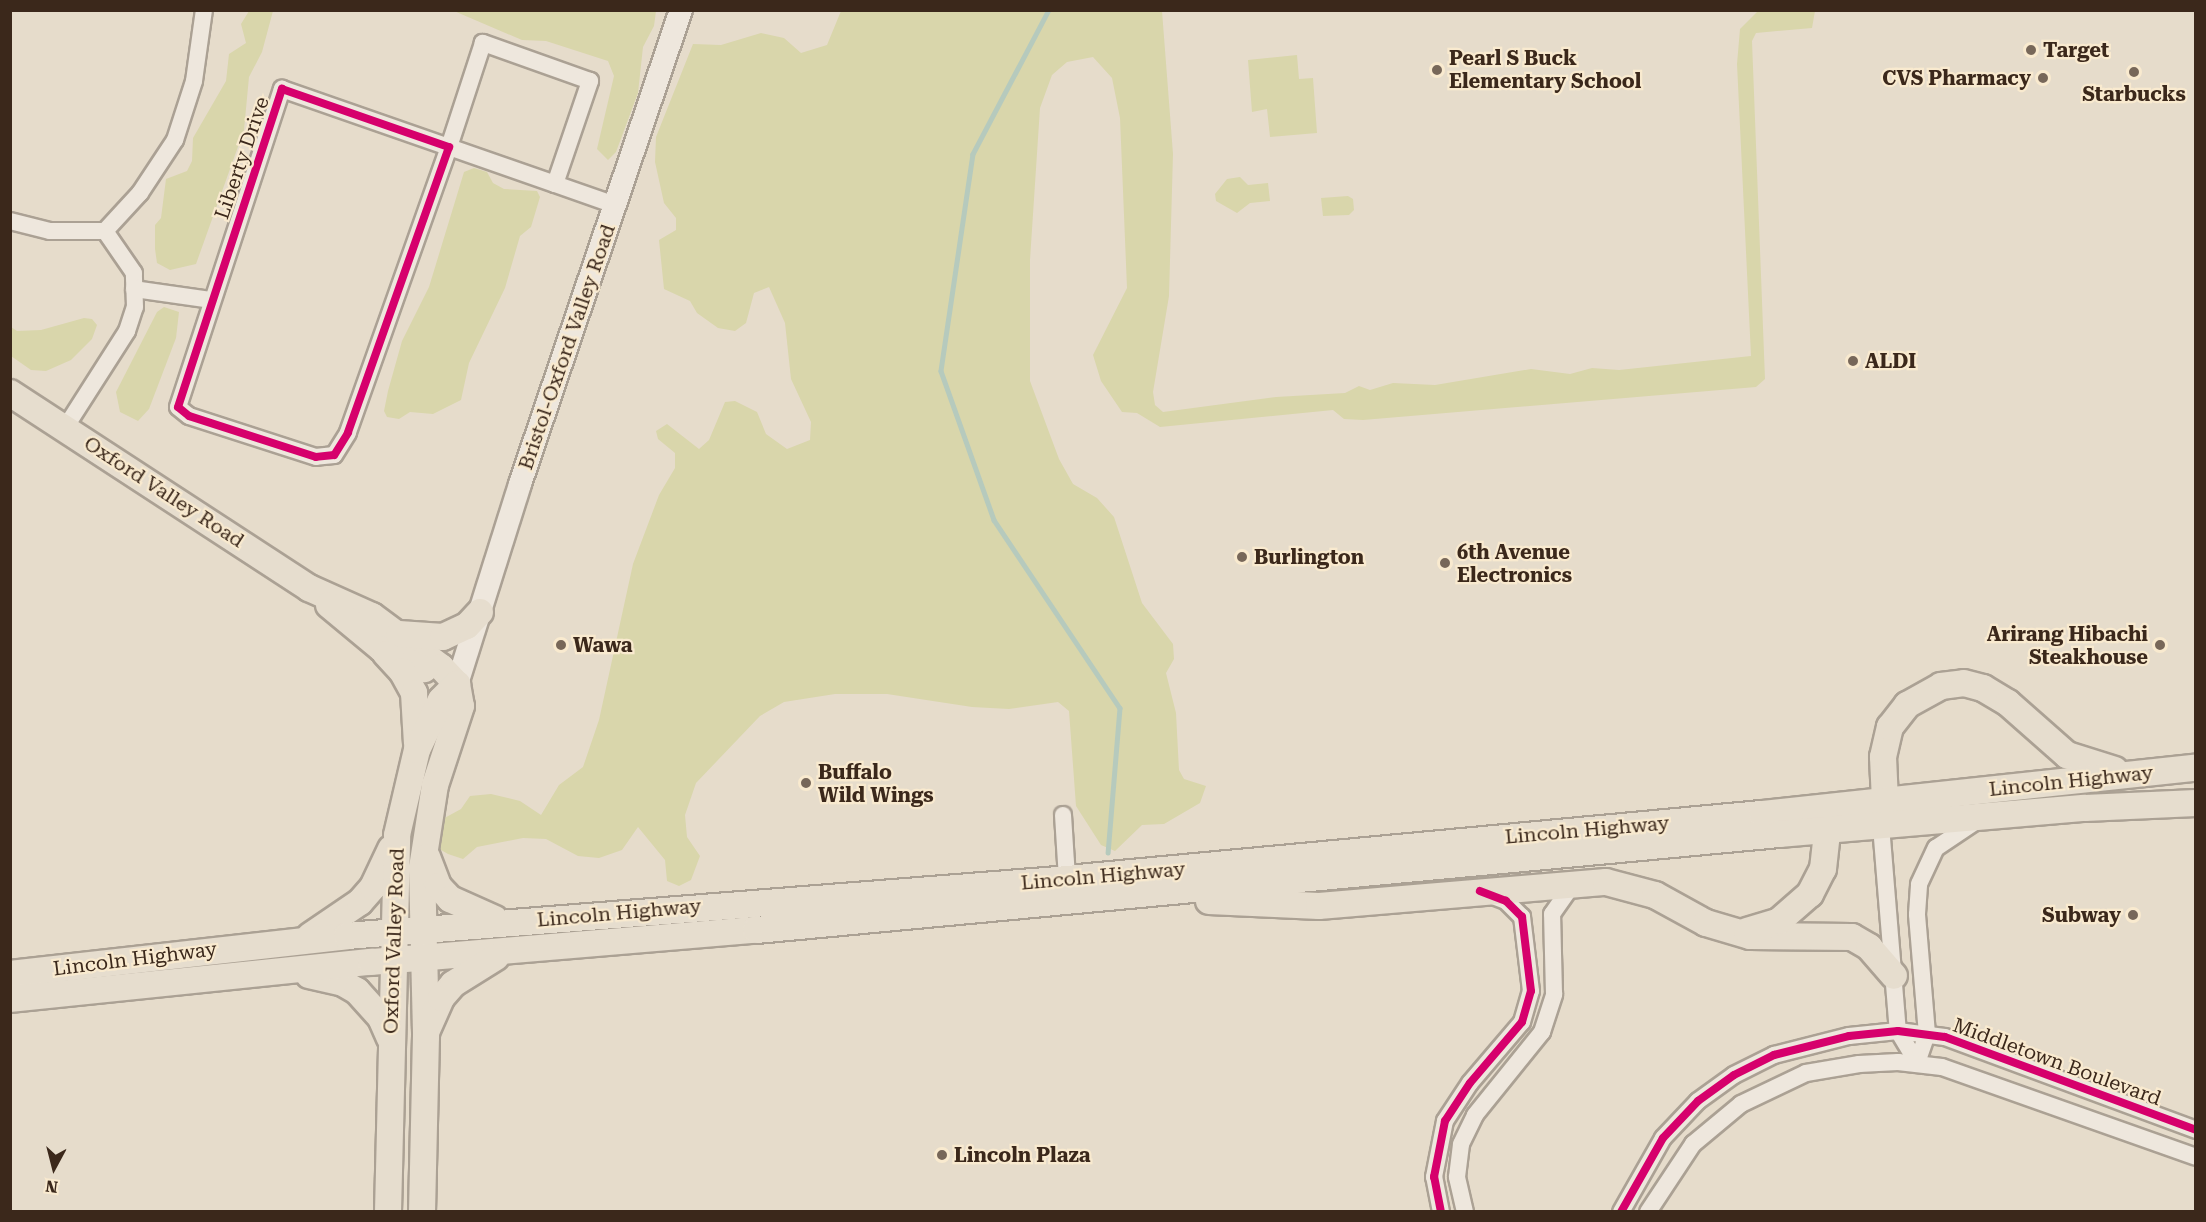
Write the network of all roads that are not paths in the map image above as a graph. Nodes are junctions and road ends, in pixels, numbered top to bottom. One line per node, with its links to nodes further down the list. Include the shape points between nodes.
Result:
1 (204, 10): 7 (street, via 194,81 175,140 140,193)
2 (681, 10): 5 (main road, Bristol-Oxford Valley Road)
3 (449, 147): 4 (street, Liberty Drive); 4 (street, via 483,43 590,81); 9 (street, Liberty Drive, via 282,89); 9 (street, Liberty Drive, via 348,433 334,455 316,457 189,416 178,407)
4 (555, 184): 5 (street, Liberty Drive)
5 (615, 205): 12 (main road, Bristol-Oxford Valley Road)
6 (10, 221): 7 (street, via 50,231)
7 (105, 231): 8 (street, via 134,273)
8 (134, 289): 9 (street); 11 (street, via 135,307 127,331)
9 (212, 300)
10 (11, 394): 11 (main road, Oxford Valley Road)
11 (65, 428): 13 (main road, Oxford Valley Road, via 316,592 372,616)
12 (480, 612): 13 (main road, via 467,626 443,637); 14 (main road, Bristol-Oxford Valley Road)
13 (391, 641): 14 (main road, Oxford Valley Road); 15 (main road, via 414,693)
14 (457, 684): 15 (main road, Oxford Valley Road, via 441,700); 24 (main road, Oxford Valley Road, via 460,706 435,785)
15 (417, 750): 23 (main road, Oxford Valley Road)
16 (2196, 768): 17 (main road, Lincoln Highway)
17 (2145, 774): 19 (main road, Lincoln Highway); 19 (main road, via 2079,761 2055,747 1993,693 1974,685 1953,684 1918,696 1890,727 1883,757)
18 (2196, 803): 21 (main road, Lincoln Highway)
19 (1883, 813): 21 (main road, Lincoln Highway); 22 (main road, Lincoln Highway); 39 (street)
20 (1063, 815): 25 (street)
21 (1987, 817): 42 (street, via 1960,828 1936,848 1919,884 1917,914)
22 (1828, 819): 27 (main road, Lincoln Highway); 31 (main road, via 1822,869 1802,904 1767,927)
23 (397, 835): 32 (main road, Oxford Valley Road); 33 (main road, via 383,868 360,902)
24 (425, 838): 29 (main road, via 430,871 438,886 465,908); 30 (main road, Oxford Valley Road)
25 (1067, 879): 27 (main road, Lincoln Highway); 29 (main road, Lincoln Highway)
26 (1574, 883): 28 (main road); 31 (main road, via 1606,882 1637,888 1706,923); 51 (street, via 1552,914 1554,994 1542,1032 1475,1115 1461,1144 1457,1177)
27 (1111, 886): 28 (main road, via 1319,906); 34 (main road, Lincoln Highway)
28 (1480, 891): 50 (street, via 1506,901 1522,917 1532,991 1514,1034 1470,1083 1445,1121 1434,1177)
29 (507, 922): 30 (main road, Lincoln Highway)
30 (422, 929): 32 (main road, Lincoln Highway); 35 (main road, Oxford Valley Road)
31 (1729, 930): 39 (main road, via 1763,938 1852,938 1869,947)
32 (393, 932): 33 (main road, Lincoln Highway); 36 (main road, Oxford Valley Road)
33 (303, 940): 38 (main road, Lincoln Highway)
34 (509, 951): 35 (main road, Lincoln Highway); 43 (main road, via 481,963 453,984 432,1015)
35 (422, 958): 36 (main road, Lincoln Highway); 43 (main road, Oxford Valley Road)
36 (393, 960): 37 (main road, Lincoln Highway); 44 (main road, Oxford Valley Road)
37 (282, 971): 40 (main road, Lincoln Highway); 44 (main road, via 329,978 357,991 381,1018)
38 (10, 974)
39 (1893, 976): 41 (street)
40 (10, 999)
41 (1898, 1031): 42 (street, Middletown Boulevard); 45 (street); 52 (street, Middletown Boulevard, via 1816,1042 1774,1055 1734,1075 1698,1101 1673,1126)
42 (1927, 1034): 45 (street); 46 (street, Middletown Boulevard, via 1994,1053)
43 (426, 1036): 49 (main road, Oxford Valley Road)
44 (391, 1043): 48 (main road, Oxford Valley Road)
45 (1917, 1063): 47 (street, Middletown Boulevard, via 1983,1079); 53 (street, Middletown Boulevard, via 1835,1066 1782,1082 1741,1104 1693,1144)
46 (2196, 1130)
47 (2196, 1157)
48 (388, 1212)
49 (422, 1212)
50 (1441, 1212)
51 (1465, 1212)
52 (1621, 1212)
53 (1648, 1212)

